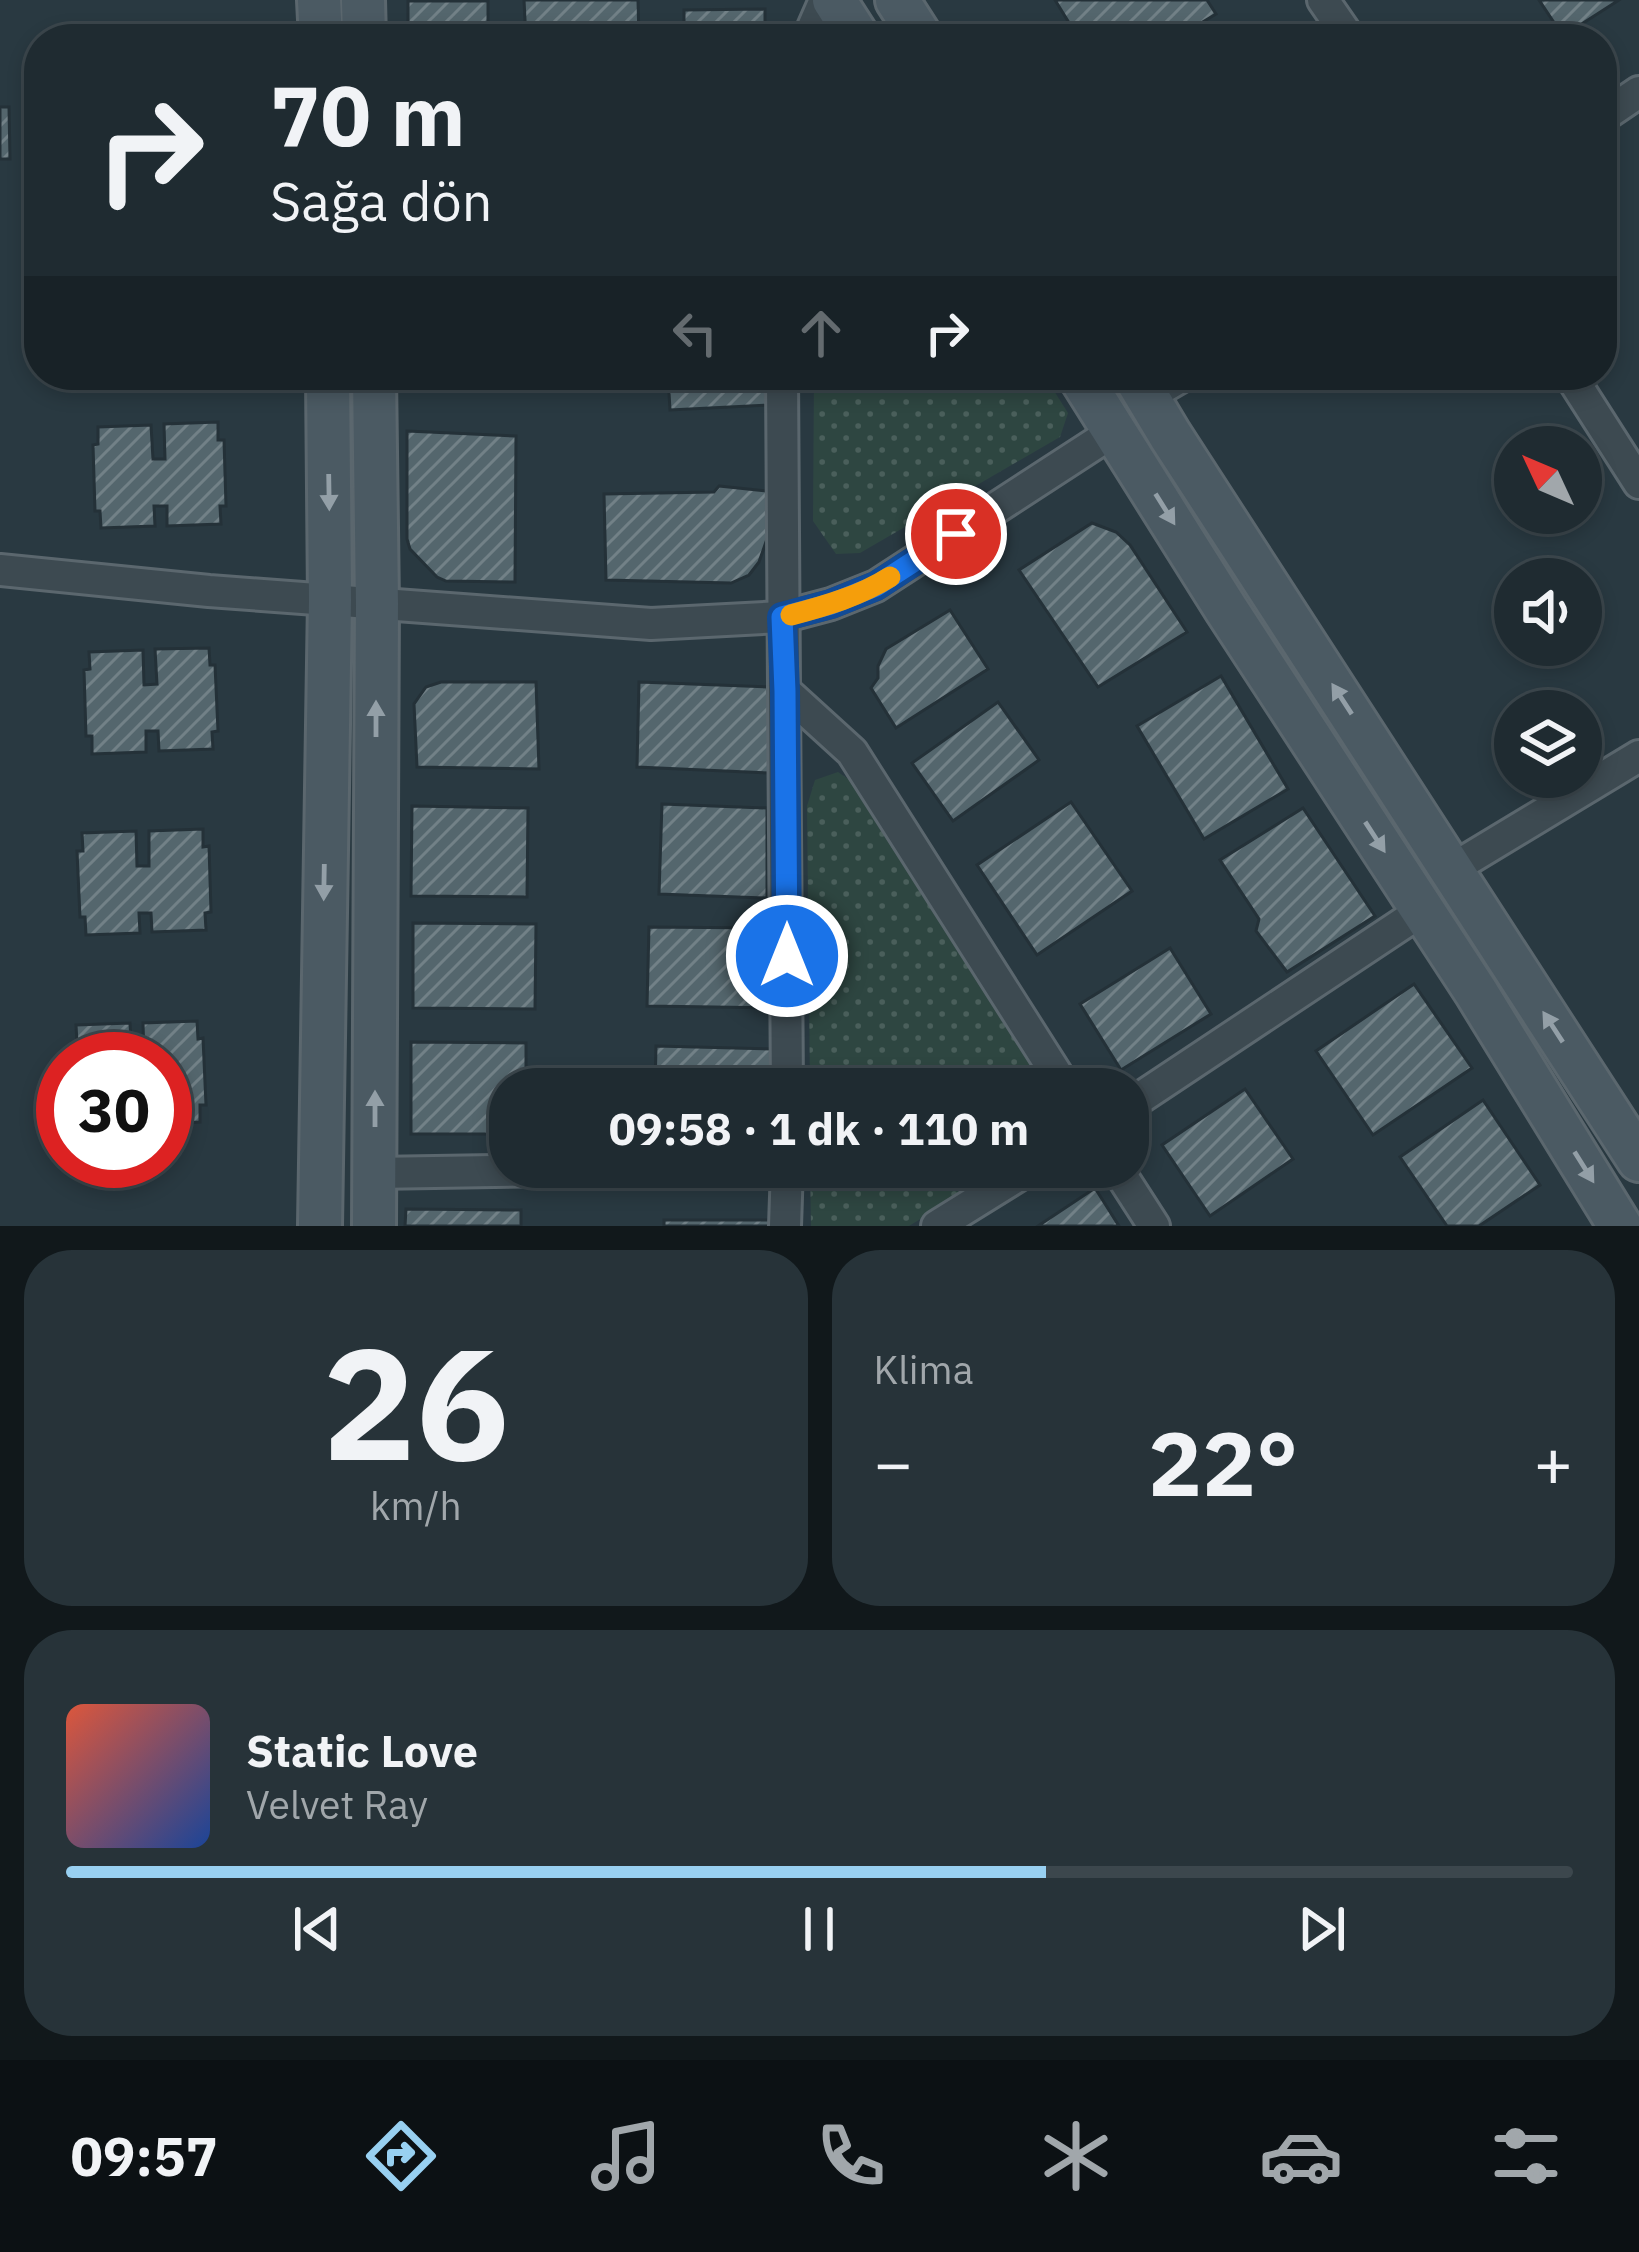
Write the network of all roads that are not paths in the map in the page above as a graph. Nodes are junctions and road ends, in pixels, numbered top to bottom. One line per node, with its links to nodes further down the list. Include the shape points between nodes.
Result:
1 (829, 0): 2 (main road)
2 (847, 24)
3 (328, 390): 11 (main road, one-way to 11)
4 (374, 390): 12 (main road)
5 (782, 390): 13 (street)
6 (1152, 390): 8 (street)
7 (1581, 390): 9 (street)
8 (1124, 403): 13 (street, via 876,586); 16 (main road, one-way to 8); 17 (main road, one-way to 17, via 1226,609)
9 (1633, 463)
10 (0, 570): 11 (street)
11 (330, 600): 12 (street); 27 (main road, one-way to 27)
12 (377, 604): 13 (street, via 651,625); 23 (main road, one-way to 12)
13 (782, 617): 14 (street)
14 (785, 691): 18 (street); 19 (street, via 852,752)
15 (1639, 756): 16 (street)
16 (1452, 869): 21 (main road, one-way to 16)
17 (1423, 910): 20 (street); 32 (main road, one-way to 32)
18 (787, 1068)
19 (1053, 1068)
20 (1149, 1092)
21 (1639, 1160)
22 (489, 1171): 23 (street)
23 (374, 1173): 28 (main road)
24 (787, 1188): 29 (street)
25 (998, 1188): 30 (street)
26 (1130, 1188): 31 (street)
27 (320, 1226)
28 (374, 1226)
29 (785, 1226)
30 (937, 1226)
31 (1154, 1226)
32 (1620, 1226)

